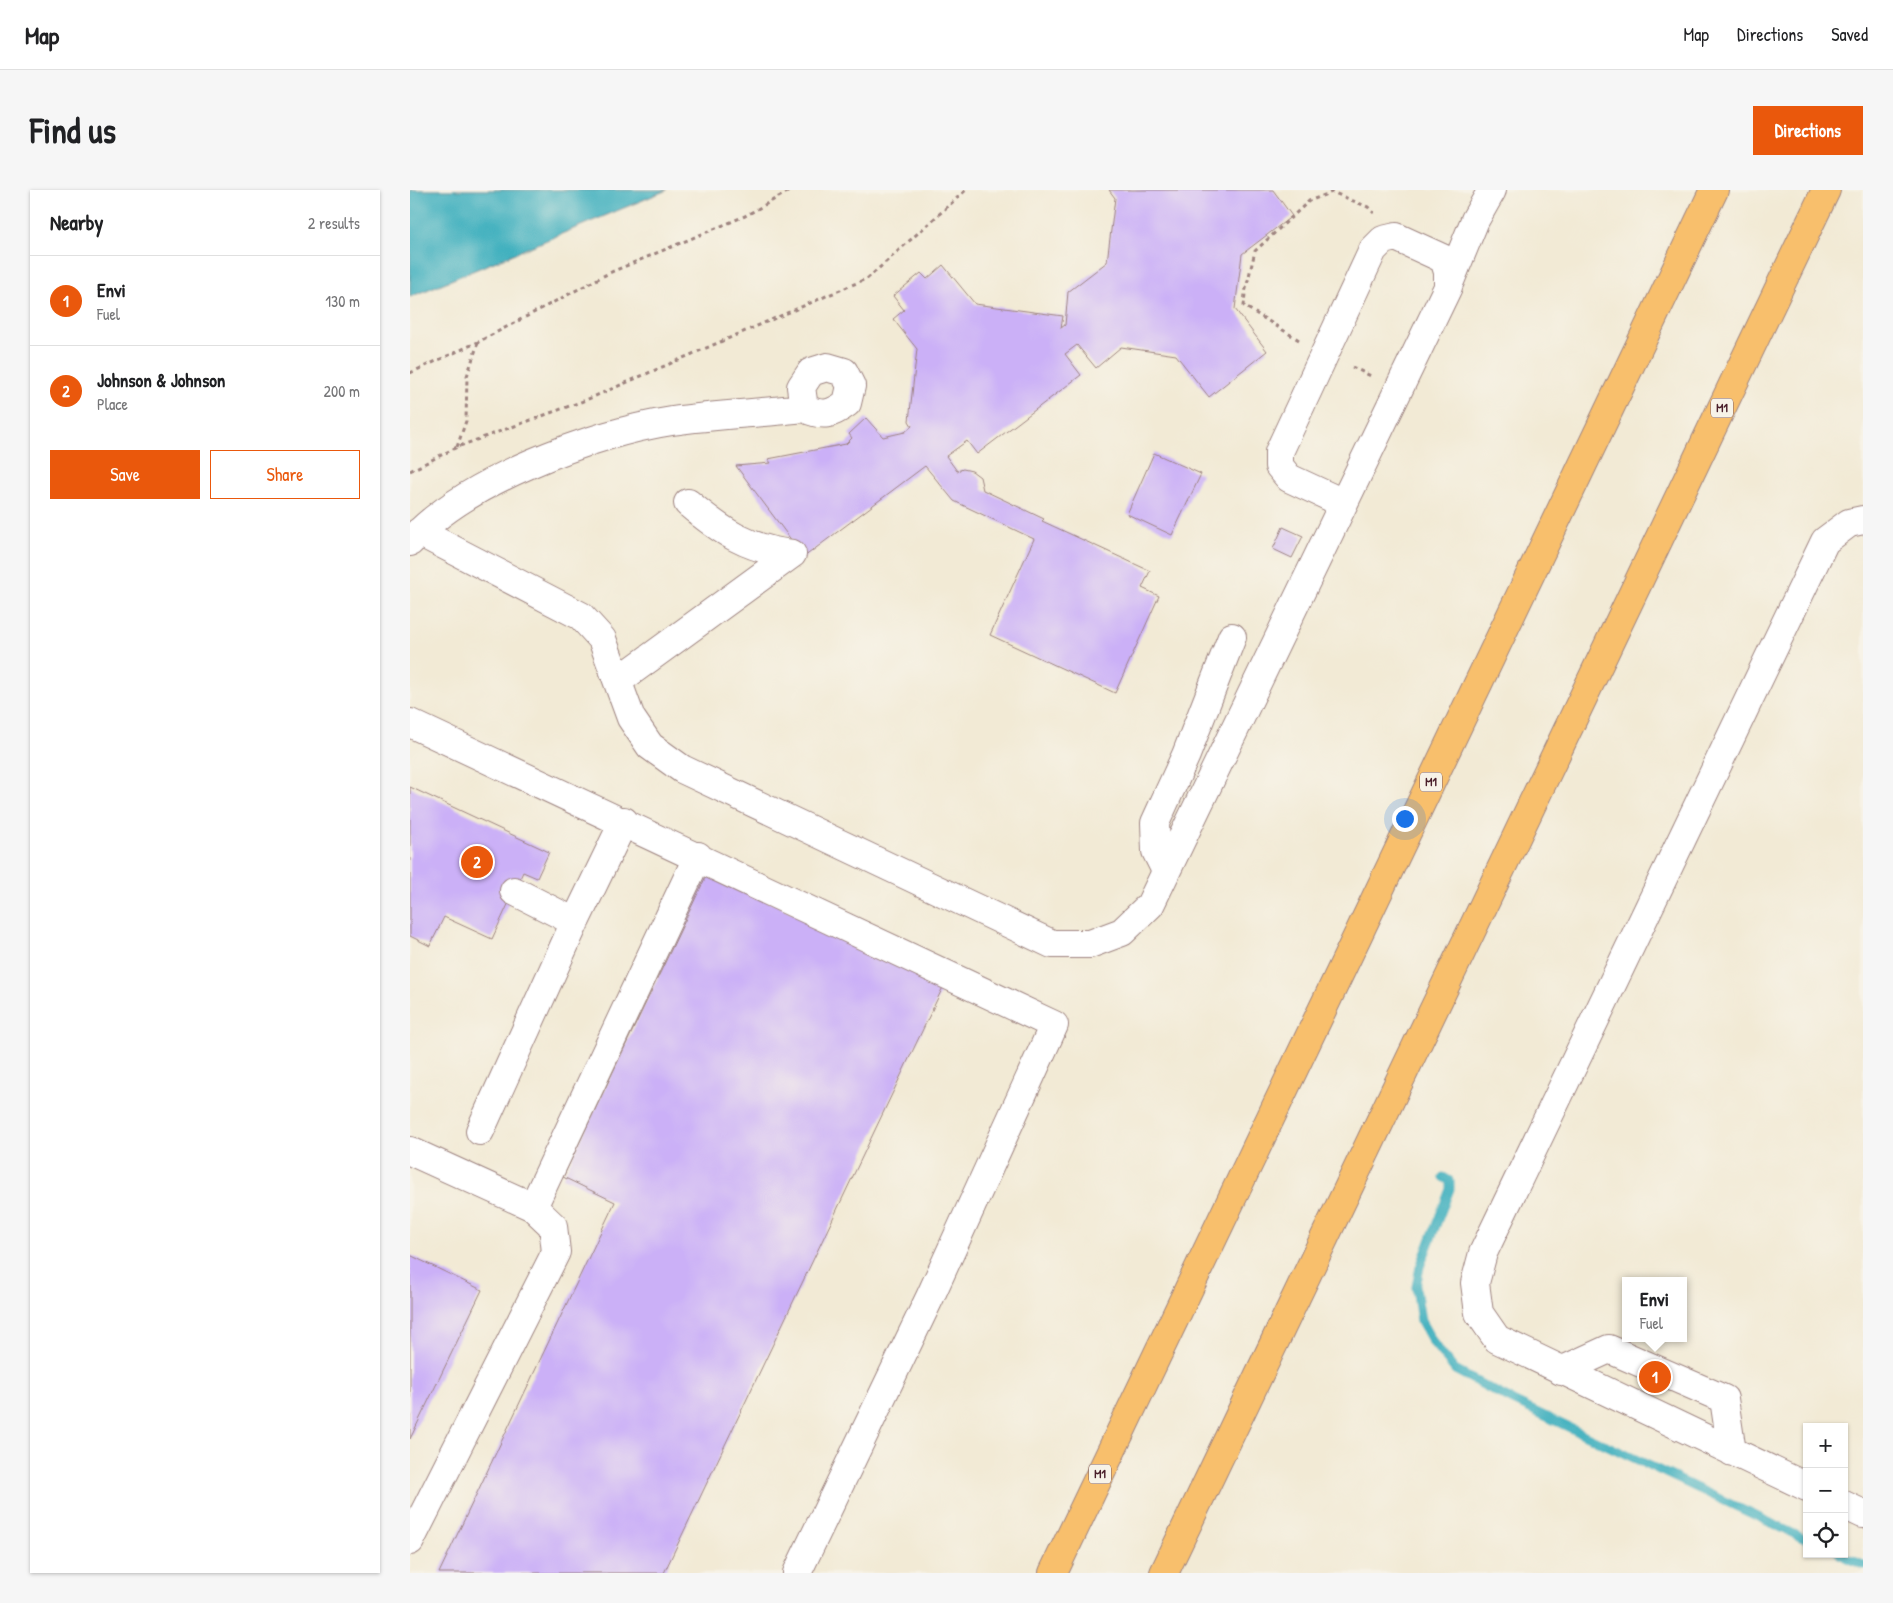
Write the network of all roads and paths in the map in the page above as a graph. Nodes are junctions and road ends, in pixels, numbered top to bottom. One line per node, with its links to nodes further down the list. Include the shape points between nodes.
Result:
1 (791, 190): 9 (path, via 745,216 609,273)
2 (966, 190): 12 (path, via 868,278 586,400)
3 (1492, 190): 7 (street, via 1475,220)
4 (1714, 190): 36 (highway, M1)
5 (1826, 190): 37 (highway, M1)
6 (1396, 237): 7 (street, via 1444,259); 8 (path, via 1368,207 1332,192 1309,201 1255,251 1244,292); 15 (street, via 1383,240 1374,250 1279,452 1278,466 1289,478)
7 (1448, 287): 15 (street)
8 (1244, 306)
9 (478, 342): 10 (path); 12 (path, via 467,376 466,421)
10 (410, 373)
11 (804, 408): 17 (street, via 671,421 596,439 524,466 474,492)
12 (457, 448): 13 (path)
13 (410, 471)
14 (688, 503): 19 (street, via 709,522 737,540 792,554)
15 (1343, 504): 23 (street)
16 (1863, 520): 29 (street, via 1849,523 1825,541 1483,1253 1475,1283 1479,1313 1497,1339)
17 (414, 537): 19 (street, via 581,616 602,639)
18 (1232, 638): 23 (street, via 1155,823 1156,851)
19 (618, 681): 23 (street, via 631,718 650,746 682,769 1052,944 1090,944 1122,932 1150,905)
20 (410, 723): 21 (street)
21 (624, 822): 22 (street); 25 (street)
22 (698, 856): 28 (street); 35 (street, via 1054,1024 930,1298)
23 (1166, 871)
24 (514, 891): 25 (street)
25 (575, 922): 26 (street)
26 (480, 1131)
27 (410, 1151): 28 (street)
28 (533, 1207): 34 (street, via 553,1226 556,1252)
29 (1561, 1370): 30 (street); 30 (street, via 1608,1349 1724,1399)
30 (1732, 1452): 31 (street)
31 (1803, 1485)
32 (1848, 1507): 33 (street)
33 (1863, 1514)
34 (413, 1526)
35 (797, 1573)
36 (1053, 1573)
37 (1164, 1573)

